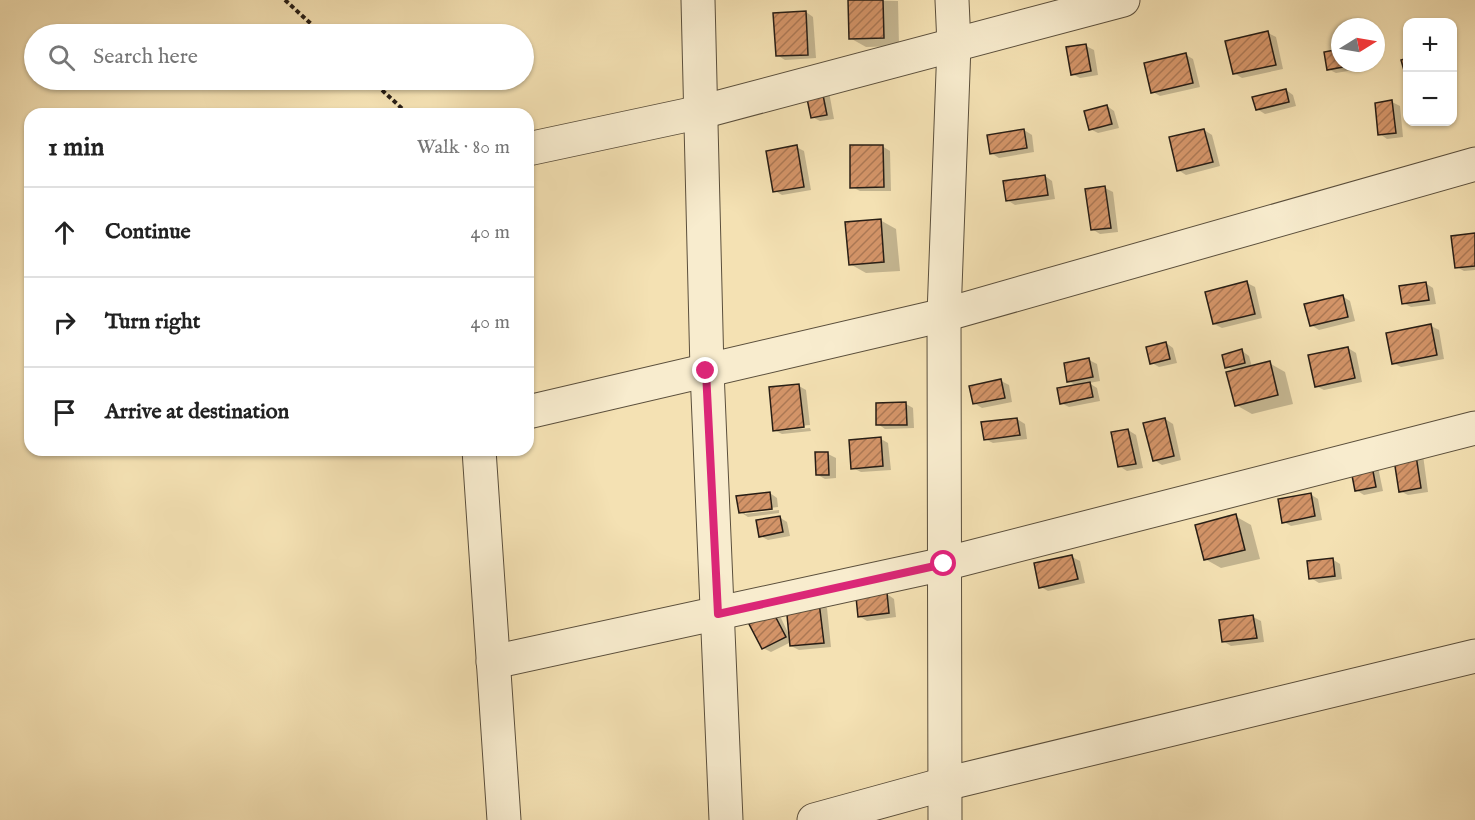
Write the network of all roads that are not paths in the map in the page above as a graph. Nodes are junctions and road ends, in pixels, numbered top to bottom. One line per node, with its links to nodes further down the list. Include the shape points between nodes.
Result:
1 (698, 0): 5 (street)
2 (952, 0): 4 (street)
3 (1123, 0): 4 (street)
4 (954, 45): 5 (street); 8 (street)
5 (700, 112): 6 (street); 9 (street)
6 (534, 148)
7 (1475, 164): 8 (street)
8 (944, 315): 9 (street); 13 (street)
9 (706, 371): 10 (street); 14 (street)
10 (534, 411)
11 (1475, 428): 13 (street)
12 (479, 456): 16 (street)
13 (944, 564): 14 (street); 17 (street)
14 (718, 614): 16 (street); 19 (street)
15 (1475, 656): 17 (street)
16 (493, 662): 18 (street)
17 (945, 784): 20 (street); 21 (street)
18 (504, 820)
19 (726, 820)
20 (814, 820)
21 (945, 820)

